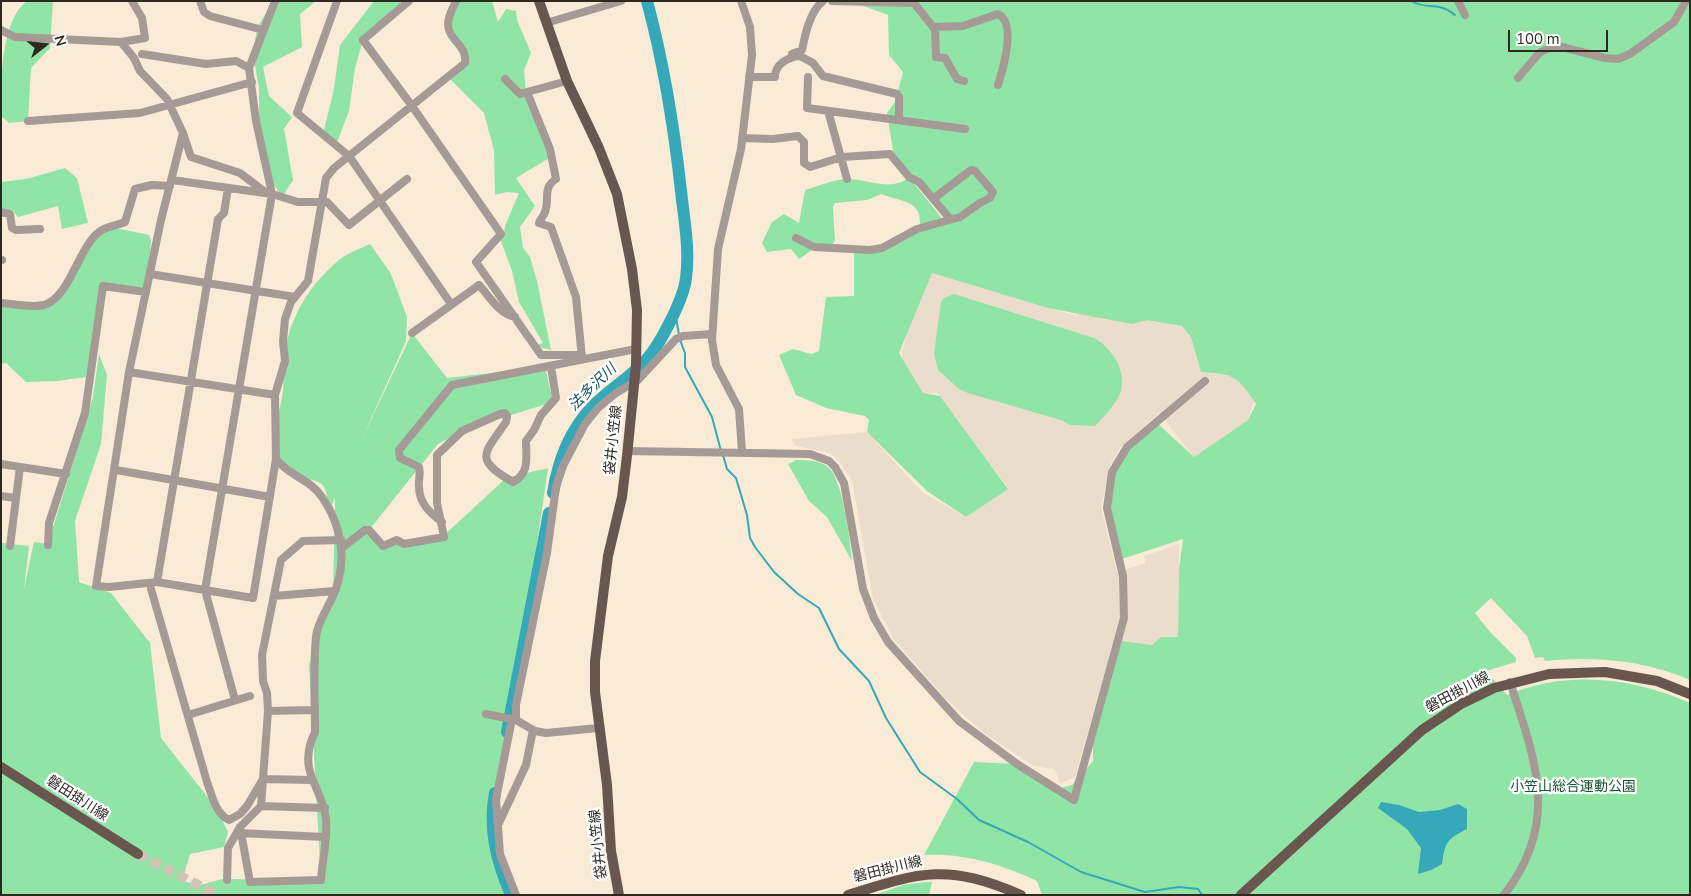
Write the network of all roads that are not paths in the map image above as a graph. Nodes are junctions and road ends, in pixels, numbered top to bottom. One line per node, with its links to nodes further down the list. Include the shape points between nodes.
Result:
1 (132, 1): 19 (street, via 142,18 145,38)
2 (200, 1): 18 (street, via 204,12 210,16)
3 (275, 1): 18 (street)
4 (338, 1): 40 (street, via 298,113)
5 (409, 1): 33 (street, via 363,40)
6 (456, 1): 33 (street, via 448,27 465,51 465,63)
7 (539, 1): 15 (main road, 袋井小笠線)
8 (621, 1): 15 (street)
9 (741, 1): 24 (street, via 752,40)
10 (823, 1): 21 (street, via 806,31 802,50 787,57)
11 (832, 1): 16 (street, via 914,3 928,24)
12 (1458, 1): 14 (street)
13 (1686, 1): 25 (street, via 1674,22 1630,54 1618,59 1558,46 1547,48)
14 (1465, 14)
15 (546, 23): 27 (main road, 袋井小笠線)
16 (935, 27): 28 (street, via 936,57 944,58 957,79); 30 (street, via 963,26 998,14 1001,16 1008,28)
17 (1, 30): 19 (street, via 15,36)
18 (263, 30): 22 (street)
19 (121, 42): 32 (street, via 140,71)
20 (142, 54): 22 (street, via 206,64 236,61)
21 (788, 60): 24 (street, via 778,65 775,77); 35 (street, via 800,56 813,63 823,76 897,94)
22 (249, 68): 29 (street)
23 (808, 77): 34 (street, via 807,108)
24 (749, 78): 39 (street)
25 (1518, 78)
26 (505, 79): 31 (street, via 520,94)
27 (567, 81): 31 (street); 64 (main road, 袋井小笠線, via 617,194 632,269 637,310)
28 (964, 81)
29 (252, 82): 32 (street); 46 (street)
30 (998, 85)
31 (527, 92): 65 (street, via 550,149 556,179 548,186 545,213 538,222 551,227 576,298)
32 (170, 104): 36 (street, via 140,113); 38 (street)
33 (412, 106): 40 (street); 61 (street, via 501,234 476,262)
34 (828, 111): 35 (street); 41 (street)
35 (899, 119): 37 (street)
36 (28, 121)
37 (965, 129)
38 (183, 133): 44 (street); 46 (street, via 191,157 240,173)
39 (742, 138): 41 (street, via 798,136 804,142 804,163 810,167); 63 (street, via 719,241)
40 (349, 156): 48 (street); 49 (street, via 326,178)
41 (842, 157): 43 (street); 47 (street, via 890,154)
42 (407, 179): 48 (street)
43 (847, 179)
44 (171, 183): 45 (street); 54 (street); 59 (street, via 135,189 125,222 102,230 91,240 71,277 52,301 43,306)
45 (228, 188): 46 (street); 55 (street, via 224,213 218,219)
46 (269, 194): 49 (street, via 298,202); 56 (street)
47 (933, 199): 51 (street); 51 (street, via 971,170 975,171 993,195 960,217)
48 (380, 200): 49 (street, via 349,225 327,202); 60 (street)
49 (322, 202): 58 (street, via 308,281)
50 (1, 212): 52 (street, via 10,214 12,228 16,230)
51 (950, 219): 53 (street, via 917,229 890,246 870,250 814,247)
52 (40, 229)
53 (796, 238)
54 (150, 274): 55 (street); 57 (street)
55 (208, 283): 56 (street); 68 (street)
56 (256, 290): 58 (street); 71 (street)
57 (146, 292): 67 (street); 79 (street, via 103,286 85,413)
58 (295, 297): 72 (street, via 285,319 285,361)
59 (1, 303)
60 (451, 304): 61 (street, via 479,286 508,316); 62 (street)
61 (515, 317): 65 (street, via 541,355)
62 (412, 334)
63 (712, 334): 70 (street, via 676,339); 74 (street, via 716,365 739,409)
64 (636, 349): 65 (street); 70 (main road, 袋井小笠線)
65 (582, 358): 66 (street)
66 (551, 367): 85 (street, via 452,385 399,450 400,458 419,467 418,488 423,503); 85 (street, via 556,398 541,415 526,441 528,459 520,478 513,482 496,472 485,458 485,452 506,422 505,413 462,431 437,455 437,504)
67 (129, 372): 68 (street); 78 (street)
68 (191, 381): 71 (street); 80 (street)
69 (1205, 382): 74 (street, via 1127,447 1112,472 1107,508 1123,576 1124,618 1074,800 959,721 888,642 874,618 863,588 844,483 835,467 820,456 810,454)
70 (633, 383): 73 (main road, 袋井小笠線); 101 (street, via 598,408 584,424 563,466 556,486 548,553)
71 (239, 389): 72 (street); 81 (street)
72 (275, 395): 75 (street)
73 (627, 451): 74 (street); 102 (main road, 袋井小笠線, via 622,497 608,556 595,662)
74 (742, 452)
75 (276, 459): 83 (street); 86 (street, via 284,470 316,490 330,509)
76 (1, 464): 77 (street)
77 (20, 467): 79 (street); 84 (street)
78 (116, 470): 80 (street); 89 (street, via 96,586)
79 (66, 474): 87 (street, via 49,523)
80 (174, 481): 81 (street); 89 (street)
81 (222, 489): 83 (street); 90 (street)
82 (1, 496): 84 (street)
83 (270, 497): 90 (street, via 253,598)
84 (15, 498): 88 (street)
85 (442, 522): 86 (street, via 444,538 440,539 404,544 397,540 384,546 369,530 365,530)
86 (342, 543): 91 (street); 92 (street, via 303,541 281,560)
87 (48, 545)
88 (10, 546)
89 (154, 585): 90 (street); 100 (street)
90 (205, 590): 96 (street)
91 (334, 591): 92 (street); 97 (street, via 316,635)
92 (274, 596): 98 (street, via 262,655)
93 (1510, 682): 94 (main road, 磐田掛川線, via 1559,673 1605,672 1657,681); 120 (main road, 磐田掛川線, via 1461,704 1422,730); 121 (street, via 1533,755 1539,801 1529,849 1515,880)
94 (1690, 694)
95 (250, 696): 96 (street)
96 (235, 700): 100 (street)
97 (315, 710): 98 (street); 106 (street, via 315,732 309,745)
98 (268, 711): 105 (street)
99 (486, 714): 101 (street)
100 (188, 715): 105 (street, via 207,782 223,817 229,820 240,814)
101 (514, 719): 103 (street); 108 (street)
102 (598, 728): 103 (street, via 546,733); 117 (main road, 袋井小笠線)
103 (533, 730): 107 (street, via 526,766)
104 (1, 767): 114 (main road, 磐田掛川線)
105 (263, 779): 106 (street); 109 (street)
106 (311, 780): 110 (street)
107 (512, 792): 108 (street); 111 (street)
108 (497, 795): 111 (street)
109 (261, 806): 110 (street); 112 (street)
110 (325, 808): 113 (street)
111 (498, 825): 116 (street, via 500,854)
112 (240, 830): 113 (street); 113 (street, via 250,882 321,880); 115 (street, via 228,848)
113 (325, 837)
114 (138, 854)
115 (227, 880)
116 (516, 895)
117 (619, 895)
118 (848, 895): 119 (main road, 磐田掛川線, via 900,879 934,873 980,879)
119 (1021, 895)
120 (1241, 895)
121 (1504, 895)

